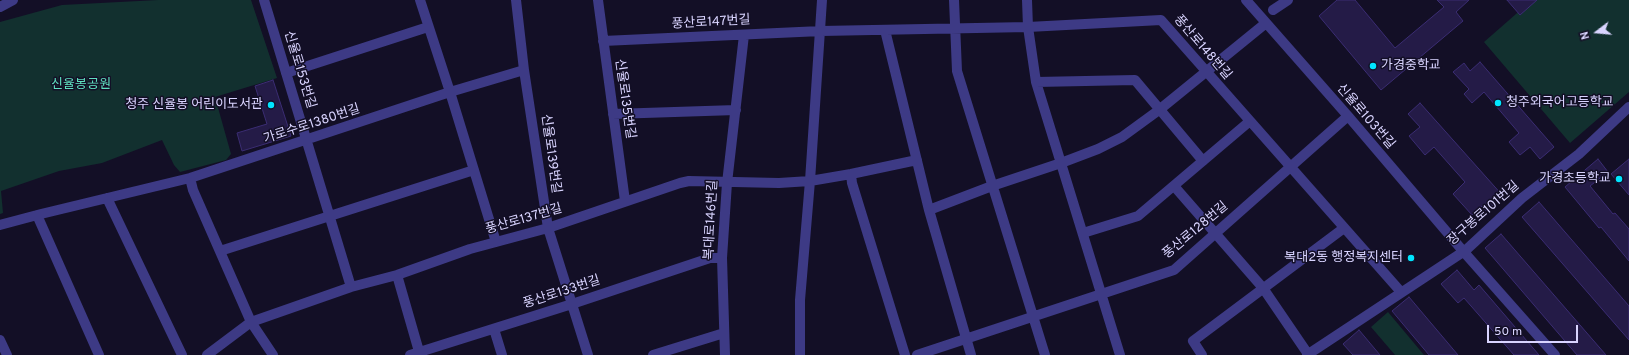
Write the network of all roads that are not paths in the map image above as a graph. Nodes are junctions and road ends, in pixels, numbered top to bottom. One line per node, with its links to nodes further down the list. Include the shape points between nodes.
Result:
1 (13, 0): 11 (street)
2 (264, 0): 23 (street, 신율로153번길)
3 (420, 0): 14 (street)
4 (516, 0): 21 (street, 신율로139번길)
5 (598, 0): 20 (street, 신율로135번길)
6 (822, 0): 18 (street)
7 (954, 0): 16 (street)
8 (1027, 0): 15 (street)
9 (1246, 0): 13 (street, 신율로103번길)
10 (1288, 0): 12 (street)
11 (0, 6)
12 (1273, 10)
13 (1266, 23): 22 (street); 30 (street, 신율로103번길)
14 (428, 27): 23 (street); 25 (street)
15 (1028, 27): 16 (street, 풍산로148번길); 22 (street, 풍산로148번길, via 1161,20); 24 (street)
16 (955, 29): 17 (street, 풍산로148번길); 42 (street, via 957,71)
17 (885, 30): 18 (street, 풍산로148번길); 33 (street)
18 (821, 31): 19 (street, 풍산로147번길); 40 (street)
19 (744, 34): 20 (street, 풍산로147번길); 27 (street, 복대로146번길)
20 (603, 41): 29 (street, 신율로135번길)
21 (524, 70): 25 (street, 가로수로1380번길); 50 (street, 신율로139번길)
22 (1206, 72): 28 (street); 31 (street, 풍산로148번길)
23 (286, 73): 32 (street, 신율로153번길)
24 (1036, 82): 28 (street, via 1134,80); 35 (street)
25 (450, 92): 32 (street, 가로수로1380번길); 37 (street)
26 (1629, 107): 56 (street, 장구봉로101번길, via 1579,154 1522,198)
27 (736, 110): 29 (street); 41 (street, 복대로146번길)
28 (1159, 110): 34 (street); 35 (street, via 1122,137 1098,150)
29 (613, 114): 45 (street, 신율로135번길)
30 (1348, 116): 36 (street, 풍산로128번길); 56 (street, 신율로103번길)
31 (1250, 121): 34 (street); 36 (street, 풍산로148번길)
32 (306, 140): 39 (street, 가로수로1380번길); 48 (street, 신율로153번길)
33 (916, 160): 38 (street, 풍산로137번길); 46 (street)
34 (1203, 161): 43 (street)
35 (1061, 163): 42 (street); 53 (street)
36 (1290, 166): 51 (street, 풍산로148번길); 52 (street, 풍산로128번길)
37 (474, 170): 48 (street); 54 (street)
38 (851, 174): 40 (street, 풍산로137번길); 81 (street)
39 (190, 178): 44 (street, 가로수로1380번길); 55 (street)
40 (810, 180): 41 (street, 풍산로137번길); 80 (street, via 800,300)
41 (727, 183): 45 (street, 풍산로137번길, via 685,182); 57 (street, 복대로146번길)
42 (992, 186): 46 (street); 64 (street)
43 (1174, 186): 52 (street); 53 (street, via 1138,216)
44 (106, 198): 47 (street, 가로수로1380번길); 73 (street)
45 (625, 201): 50 (street, 풍산로137번길)
46 (929, 210): 68 (street)
47 (37, 215): 49 (street, 가로수로1380번길); 72 (street)
48 (329, 216): 55 (street); 59 (street, 신율로153번길)
49 (0, 225)
50 (548, 228): 54 (street, 풍산로137번길); 63 (street, 신율로139번길)
51 (1344, 228): 60 (street); 61 (street, 풍산로148번길)
52 (1216, 232): 60 (street); 62 (street, 풍산로128번길, via 1174,270)
53 (1083, 234): 62 (street)
54 (496, 242): 58 (street, 풍산로137번길)
55 (220, 251): 65 (street)
56 (1463, 251): 61 (street, 장구봉로101번길); 88 (street, 신율로103번길)
57 (722, 258): 63 (street, 풍산로133번길, via 710,258); 67 (street, 복대로146번길)
58 (397, 275): 59 (street, 풍산로137번길); 70 (street)
59 (351, 287): 65 (street, 풍산로137번길)
60 (1263, 288): 86 (street, via 1193,341); 87 (street)
61 (1401, 292): 87 (street, 장구봉로101번길)
62 (1102, 294): 64 (street, 풍산로128번길); 85 (street)
63 (572, 304): 66 (street, 풍산로133번길); 77 (street, 신율로139번길)
64 (1033, 317): 68 (street, 풍산로128번길); 84 (street)
65 (251, 322): 74 (street, 풍산로137번길); 75 (street)
66 (494, 329): 70 (street, 풍산로133번길); 76 (street)
67 (724, 333): 78 (street); 79 (street, 복대로146번길)
68 (966, 339): 82 (street, 풍산로128번길); 83 (street)
69 (1, 343): 71 (street)
70 (417, 354)
71 (7, 355)
72 (100, 355)
73 (182, 355)
74 (207, 355)
75 (273, 355)
76 (502, 355)
77 (588, 355)
78 (653, 355)
79 (725, 355)
80 (800, 355)
81 (906, 355)
82 (917, 355)
83 (971, 355)
84 (1045, 355)
85 (1120, 355)
86 (1202, 355)
87 (1307, 355)
88 (1555, 355)

